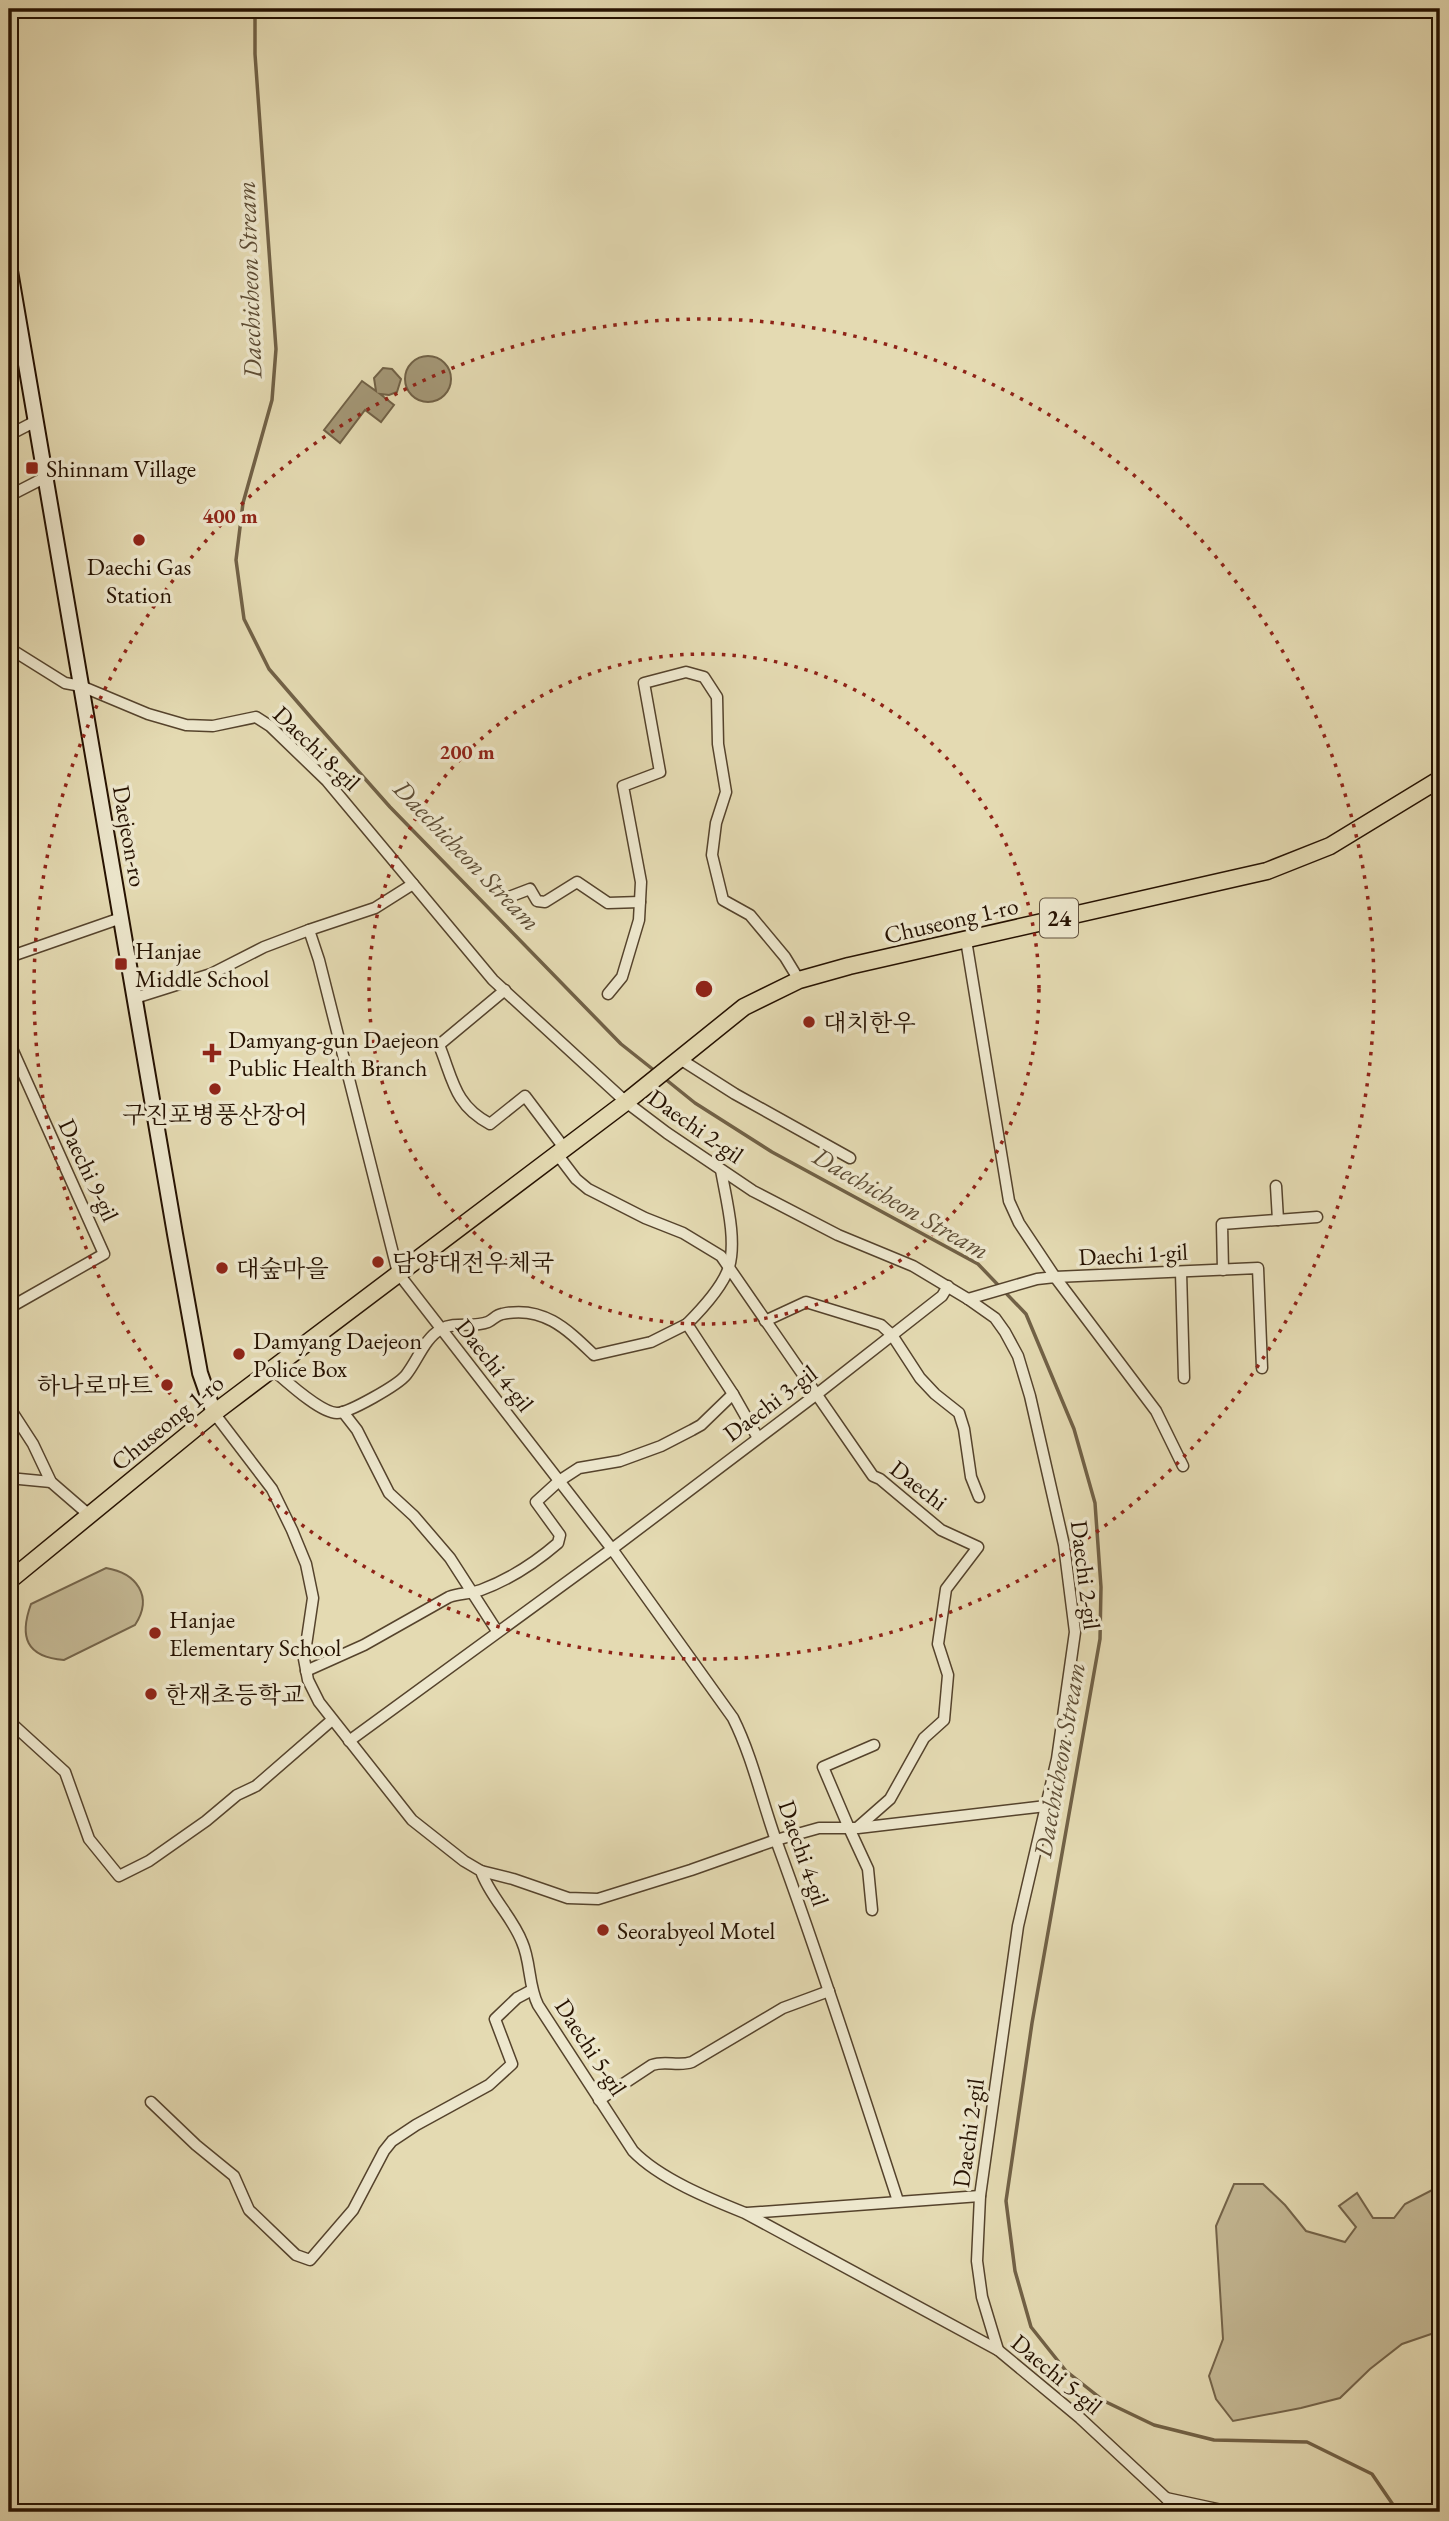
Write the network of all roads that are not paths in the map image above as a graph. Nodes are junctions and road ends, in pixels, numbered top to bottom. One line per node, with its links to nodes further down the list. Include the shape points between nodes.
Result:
1 (9, 265): 2 (street, Daejeon-ro)
2 (36, 421): 3 (street); 4 (street, Daejeon-ro)
3 (9, 435)
4 (46, 477): 5 (street); 7 (street, Daejeon-ro)
5 (9, 496)
6 (9, 648): 7 (street, Daechi 8-gil, via 65,684)
7 (81, 686): 9 (street, Daechi 8-gil, via 186,725 223,725 256,717 327,781); 12 (street, Daejeon-ro)
8 (1440, 779): 14 (main road, Chuseong 1-ro / 24, via 1330,846 1266,871)
9 (413, 884): 13 (street, via 375,908); 17 (street, Daechi 8-gil)
10 (509, 897): 11 (street, via 530,888 537,901 545,902 577,882 608,903)
11 (640, 902): 16 (street, via 641,883 623,786 660,772 644,683 686,672 704,677 717,698 726,792 712,855 723,900 750,915); 18 (street, via 622,977)
12 (121, 918): 15 (street); 19 (street, Daejeon-ro)
13 (309, 929): 19 (street, via 211,974); 32 (street)
14 (966, 940): 16 (main road, Chuseong 1-ro / 24); 33 (street, Daechi 1-gil, via 1009,1201)
15 (9, 957)
16 (799, 980): 21 (main road, Chuseong 1-ro / 24, via 744,1007)
17 (505, 990): 22 (street, Daechi 8-gil); 23 (street, Daechi, via 439,1045 451,1081 468,1110 490,1124 525,1096)
18 (608, 994)
19 (135, 998): 48 (street, Daejeon-ro, via 200,1373)
20 (9, 1042): 36 (street, Daechi 9-gil, via 104,1254)
21 (680, 1059): 22 (main road, 24); 24 (street)
22 (626, 1102): 23 (main road, Chuseong 1-ro / 24); 25 (street, Daechi 2-gil)
23 (561, 1151): 29 (street, Daechi, via 576,1179 588,1189 683,1233 721,1256); 32 (main road, Chuseong 1-ro / 24)
24 (850, 1158)
25 (722, 1170): 29 (street, via 731,1227); 34 (street, Daechi 2-gil, via 838,1235)
26 (1276, 1186): 28 (street)
27 (1317, 1217): 28 (street)
28 (1278, 1220): 30 (street, via 1222,1224)
29 (729, 1268): 37 (street, Daechi); 38 (street, via 705,1306)
30 (1223, 1270): 31 (street, Daechi 1-gil); 41 (street, Daechi 1-gil, via 1258,1268)
31 (1181, 1272): 33 (street, Daechi 1-gil); 43 (street)
32 (398, 1273): 39 (street, Daechi 4-gil); 42 (main road, Chuseong 1-ro / 24)
33 (1055, 1277): 35 (street); 50 (street, via 1156,1411)
34 (948, 1286): 35 (street, Daechi 2-gil); 40 (street, Daechi 3-gil, via 942,1296)
35 (968, 1299): 65 (street, Daechi 2-gil, via 995,1318 1018,1356 1064,1545 1075,1632)
36 (9, 1308)
37 (765, 1321): 40 (street, via 806,1302 881,1325); 45 (street, Daechi)
38 (687, 1324): 39 (street, via 651,1342 594,1355 565,1327 550,1318 528,1314 500,1314 488,1322); 44 (street)
39 (440, 1329): 47 (street, via 405,1378); 52 (street, Daechi 4-gil)
40 (892, 1335): 45 (street, Daechi 3-gil); 54 (street, via 920,1378 959,1413)
41 (1262, 1368)
42 (271, 1369): 47 (street, via 320,1407); 48 (main road, Chuseong 1-ro / 24)
43 (1184, 1378)
44 (733, 1394): 49 (street); 52 (street, via 701,1425 661,1446 609,1464 579,1468)
45 (817, 1394): 49 (street, Daechi 3-gil); 66 (street, Daechi, via 873,1476 941,1530 978,1547 946,1589 938,1644 948,1675 944,1720 924,1738 890,1799)
46 (9, 1407): 53 (street)
47 (343, 1412): 58 (street, via 389,1493 437,1542)
48 (214, 1413): 55 (main road, Chuseong 1-ro / 24); 60 (street, Daechi 5-gil, via 272,1489 306,1564 313,1598)
49 (758, 1438): 56 (street, Daechi 3-gil)
50 (1183, 1466)
51 (9, 1478): 53 (street)
52 (559, 1481): 56 (street, Daechi 4-gil); 58 (street, via 536,1502 560,1535 558,1543 509,1578)
53 (51, 1482): 55 (street)
54 (979, 1497)
55 (88, 1514): 57 (main road, Chuseong 1-ro / 24)
56 (612, 1549): 59 (street); 67 (street, Daechi 4-gil, via 733,1718)
57 (9, 1581)
58 (473, 1592): 59 (street); 60 (street, via 449,1597 364,1645)
59 (497, 1632): 63 (street)
60 (306, 1671): 61 (street, Daechi 5-gil, via 312,1690)
61 (332, 1720): 62 (street, via 256,1786 237,1795 149,1861 119,1876 89,1839 65,1772); 63 (street, Daechi 5-gil)
62 (9, 1721)
63 (349, 1741): 68 (street, Daechi 5-gil, via 412,1820)
64 (874, 1745): 66 (street, via 823,1767)
65 (1046, 1806): 66 (street); 74 (street, Daechi 2-gil, via 1018,1926)
66 (853, 1828): 67 (street, via 819,1828); 69 (street, via 868,1869)
67 (776, 1840): 68 (street, via 598,1899 568,1898); 71 (street, Daechi 4-gil)
68 (481, 1871): 70 (street, Daechi 5-gil, via 523,1944)
69 (872, 1910)
70 (532, 1990): 72 (street, Daechi 5-gil); 73 (street, via 495,2019 512,2064 489,2085 392,2141 353,2210 310,2260 296,2255 249,2210 234,2176)
71 (829, 1991): 72 (street, via 776,2011 692,2062 658,2063); 75 (street, Daechi 4-gil)
72 (599, 2099): 76 (street, Daechi 5-gil, via 645,2164)
73 (151, 2102)
74 (980, 2196): 75 (street); 77 (street, Daechi 2-gil, via 977,2261)
75 (898, 2201): 76 (street)
76 (746, 2213): 77 (street, Daechi 5-gil)
77 (998, 2350): 78 (street, Daechi 5-gil)
78 (1166, 2498): 79 (street, Daechi 5-gil); 80 (street)
79 (1177, 2512)
80 (1231, 2512)

